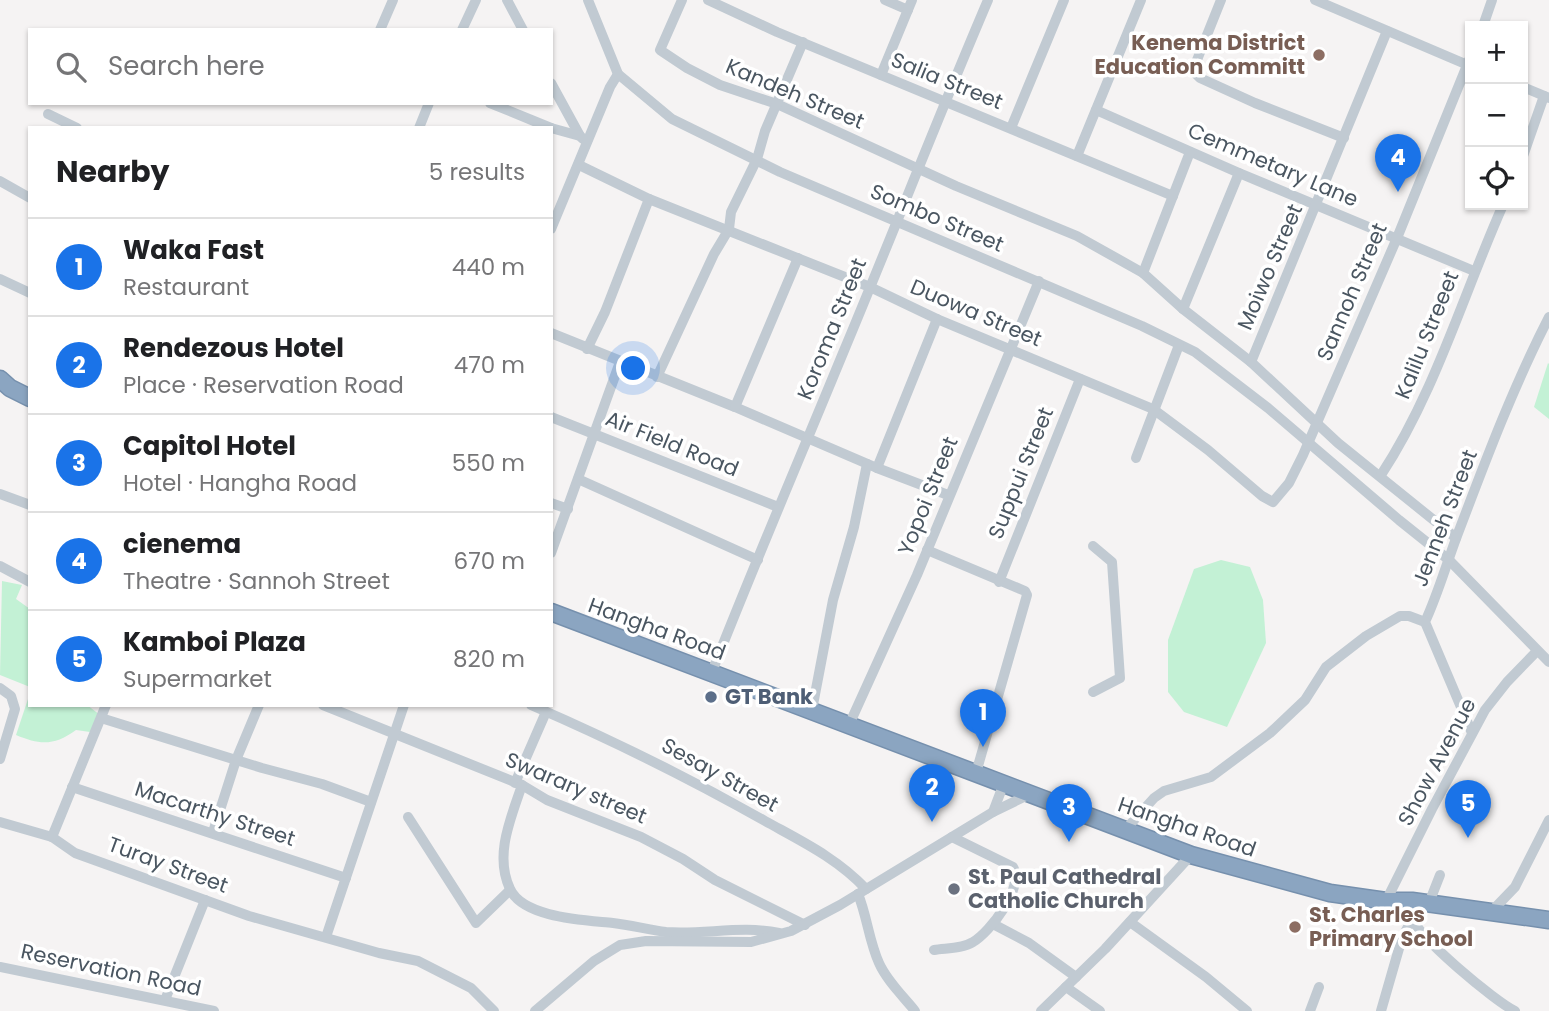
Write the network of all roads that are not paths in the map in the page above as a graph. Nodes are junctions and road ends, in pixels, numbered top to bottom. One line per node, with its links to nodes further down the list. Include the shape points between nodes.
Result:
1 (393, 0): 16 (street)
2 (476, 0): 17 (street)
3 (507, 0): 18 (street)
4 (588, 0): 23 (street, Sombo Street)
5 (682, 0): 29 (street, Kandeh Street, via 660,50 720,85)
6 (708, 0): 20 (street, Salia Street)
7 (885, 0): 14 (street)
8 (988, 0): 28 (street, Koroma Street)
9 (1064, 0): 39 (street)
10 (1141, 0): 32 (street)
11 (1221, 0): 41 (street, via 1197,60 1196,74)
12 (1315, 0): 19 (street)
13 (1492, 0): 15 (street)
14 (910, 5): 24 (street)
15 (1485, 21)
16 (381, 28)
17 (464, 28)
18 (522, 28)
19 (1387, 31): 21 (street); 41 (street, Moiwo Street)
20 (803, 42): 24 (street, Salia Street); 29 (street)
21 (1465, 61)
22 (1465, 73): 59 (street, Sannoh Street)
23 (618, 74): 42 (street); 46 (street, Sombo Street, via 671,120)
24 (881, 75): 28 (street, Salia Street)
25 (553, 86): 42 (street)
26 (1528, 90): 27 (street)
27 (1547, 97): 43 (street)
28 (947, 100): 39 (street, Salia Street); 48 (street, Koroma Street)
29 (777, 104): 46 (street); 48 (street, Kandeh Street)
30 (428, 105): 36 (street)
31 (494, 105): 34 (street)
32 (1096, 110): 44 (street, Cemmetary Lane); 45 (street)
33 (48, 114): 35 (street)
34 (516, 114): 37 (street); 38 (street)
35 (73, 126)
36 (420, 126)
37 (511, 126)
38 (546, 126)
39 (1011, 128): 45 (street, Salia Street)
40 (553, 129): 42 (street)
41 (1344, 138): 54 (street, Moiwo Street)
42 (584, 140): 47 (street)
43 (1527, 147)
44 (1190, 152): 49 (street, Cemmetary Lane); 51 (street)
45 (1077, 156): 51 (street, Salia Street)
46 (757, 159): 56 (street, Sombo Street); 58 (street, via 731,212)
47 (579, 165): 53 (street, Duowa Street); 57 (street)
48 (919, 169): 56 (street, Koroma Street); 62 (street, Kandeh Street, via 1077,236)
49 (1239, 173): 54 (street, Cemmetary Lane); 67 (street)
50 (0, 181): 52 (street)
51 (1173, 196): 62 (street)
52 (28, 197)
53 (649, 199): 58 (street, Duowa Street); 72 (street)
54 (1317, 205): 59 (street, Cemmetary Lane); 75 (street, Moiwo Street)
55 (1501, 210): 61 (street, Kalilu Streeet)
56 (895, 222): 64 (street, Sombo Street); 65 (street, Koroma Street)
57 (553, 224)
58 (729, 229): 60 (street, Duowa Street); 76 (street)
59 (1397, 238): 61 (street, Cemmetary Lane); 83 (street, Sannoh Street)
60 (798, 258): 65 (street, Duowa Street); 80 (street)
61 (1474, 271): 89 (street, Kalilu Streeet, via 1418,409)
62 (1143, 274): 67 (street, Kandeh Street)
63 (0, 279): 66 (street)
64 (1039, 281): 71 (street, Sombo Street); 73 (street, Yopoi Street)
65 (870, 287): 69 (street, Duowa Street); 85 (street, Koroma Street)
66 (28, 292)
67 (1183, 309): 75 (street, Kandeh Street)
68 (1549, 318): 97 (street, Jenneh Street)
69 (937, 319): 73 (street, Duowa Street); 88 (street)
70 (553, 334): 72 (street)
71 (1179, 345): 81 (street); 86 (street, Sombo Street, via 1226,374)
72 (587, 349): 74 (street)
73 (1009, 349): 78 (street, Duowa Street); 92 (street, Yopoi Street)
74 (620, 362): 76 (street); 84 (street)
75 (1251, 362): 83 (street, Kandeh Street)
76 (657, 377): 80 (street)
77 (0, 379): 79 (highway)
78 (1080, 379): 81 (street, Duowa Street); 105 (street, Suppui Street)
79 (28, 397)
80 (735, 407): 85 (street)
81 (1153, 409): 86 (street, Duowa Street, via 1271,502 1292,477); 87 (street)
82 (553, 418): 84 (street, Air Field Road)
83 (1316, 423): 86 (street, Sannoh Street); 89 (street, Kandeh Street)
84 (594, 434): 90 (street); 95 (street, Air Field Road)
85 (808, 438): 88 (street); 95 (street, Koroma Street)
86 (1308, 442): 102 (street, Sombo Street)
87 (1136, 458)
88 (872, 466): 92 (street); 118 (street, via 833,600)
89 (1381, 475): 97 (street, Kandeh Street)
90 (578, 479): 96 (street); 101 (street)
91 (0, 495): 93 (street)
92 (948, 495): 100 (street, Yopoi Street)
93 (28, 504)
94 (553, 504): 96 (street)
95 (778, 507): 101 (street, Koroma Street)
96 (568, 509): 99 (street)
97 (1456, 538): 102 (street, Jenneh Street)
98 (1093, 546): 112 (street, via 1112,562 1120,678)
99 (553, 548)
100 (927, 550): 105 (street); 121 (street, Yopoi Street)
101 (758, 560): 110 (street, Koroma Street)
102 (1449, 560): 107 (street, Jenneh Street); 108 (street, Sombo Street)
103 (0, 566): 104 (street)
104 (28, 581)
105 (999, 582): 126 (street, via 1025,591 1027,597)
106 (553, 613): 110 (highway, Hangha Road)
107 (1425, 622): 123 (street); 136 (street, via 1400,616 1366,636 1326,667 1305,700 1270,733 1211,777 1154,797)
108 (1538, 651): 109 (street, Sombo Street); 123 (street, Show Avenue, via 1507,682)
109 (1549, 662)
110 (712, 672): 118 (highway, Hangha Road)
111 (0, 688): 124 (street, via 11,696 15,709)
112 (1093, 692)
113 (105, 707): 120 (street)
114 (258, 707): 125 (street)
115 (328, 707): 122 (street, Swarary street)
116 (403, 707): 122 (street)
117 (535, 707): 119 (street, Sesay Street)
118 (812, 710): 121 (highway, Hangha Road)
119 (546, 712): 128 (street); 145 (street, Sesay Street, via 686,776 822,853 844,868)
120 (101, 718): 125 (street); 129 (street)
121 (849, 724): 126 (highway, Hangha Road)
122 (395, 733): 128 (street, Swarary street); 131 (street)
123 (1472, 733): 147 (street, Show Avenue)
124 (0, 757)
125 (236, 760): 131 (street); 137 (street)
126 (976, 773): 127 (highway, Hangha Road)
127 (1004, 783): 130 (highway, Hangha Road); 132 (street)
128 (518, 784): 144 (street, via 504,846); 155 (street, Swarary street, via 641,837)
129 (72, 787): 137 (street, Macarthy Street); 139 (street)
130 (1032, 793): 132 (street); 136 (highway, Hangha Road)
131 (371, 802): 142 (street)
132 (993, 812): 138 (street)
133 (408, 817): 144 (street, via 476,923)
134 (1549, 820): 143 (street)
135 (0, 822): 139 (street, Turay Street)
136 (1126, 829): 140 (highway, Hangha Road)
137 (213, 832): 142 (street, Macarthy Street)
138 (952, 837): 145 (street); 154 (street, via 1015,870 1008,899)
139 (52, 838): 146 (street, Turay Street, via 75,853)
140 (1191, 855): 147 (highway, Hangha Road, via 1330,893); 153 (street)
141 (1440, 875): 148 (street)
142 (346, 878): 158 (street)
143 (1515, 887): 149 (street); 150 (street)
144 (510, 890): 156 (street, via 516,900 539,911)
145 (862, 892): 155 (street); 169 (street, via 878,961)
146 (205, 900): 158 (street, Turay Street); 165 (street)
147 (1386, 901): 148 (highway, Hangha Road)
148 (1420, 902): 149 (highway, Hangha Road); 151 (street)
149 (1490, 913): 150 (highway, Hangha Road)
150 (1513, 915): 152 (highway, Hangha Road)
151 (1412, 919): 174 (street); 175 (street, via 1443,954)
152 (1549, 920)
153 (1130, 922): 162 (street); 172 (street)
154 (993, 923): 160 (street, via 971,943); 162 (street)
155 (805, 925): 157 (street)
156 (645, 928): 157 (street); 159 (street)
157 (782, 934): 159 (street, via 751,942)
158 (326, 937): 167 (street, Turay Street, via 433,967 471,988)
159 (646, 941): 168 (street, via 620,945 601,956)
160 (934, 950)
161 (0, 967): 165 (street, Reservation Road)
162 (1076, 977): 163 (street)
163 (1066, 987): 170 (street); 171 (street)
164 (1319, 987): 173 (street)
165 (165, 1000): 166 (street, Reservation Road)
166 (214, 1011)
167 (494, 1011)
168 (535, 1011)
169 (915, 1011)
170 (1041, 1011)
171 (1100, 1011)
172 (1247, 1011)
173 (1310, 1011)
174 (1381, 1011)
175 (1515, 1011)

